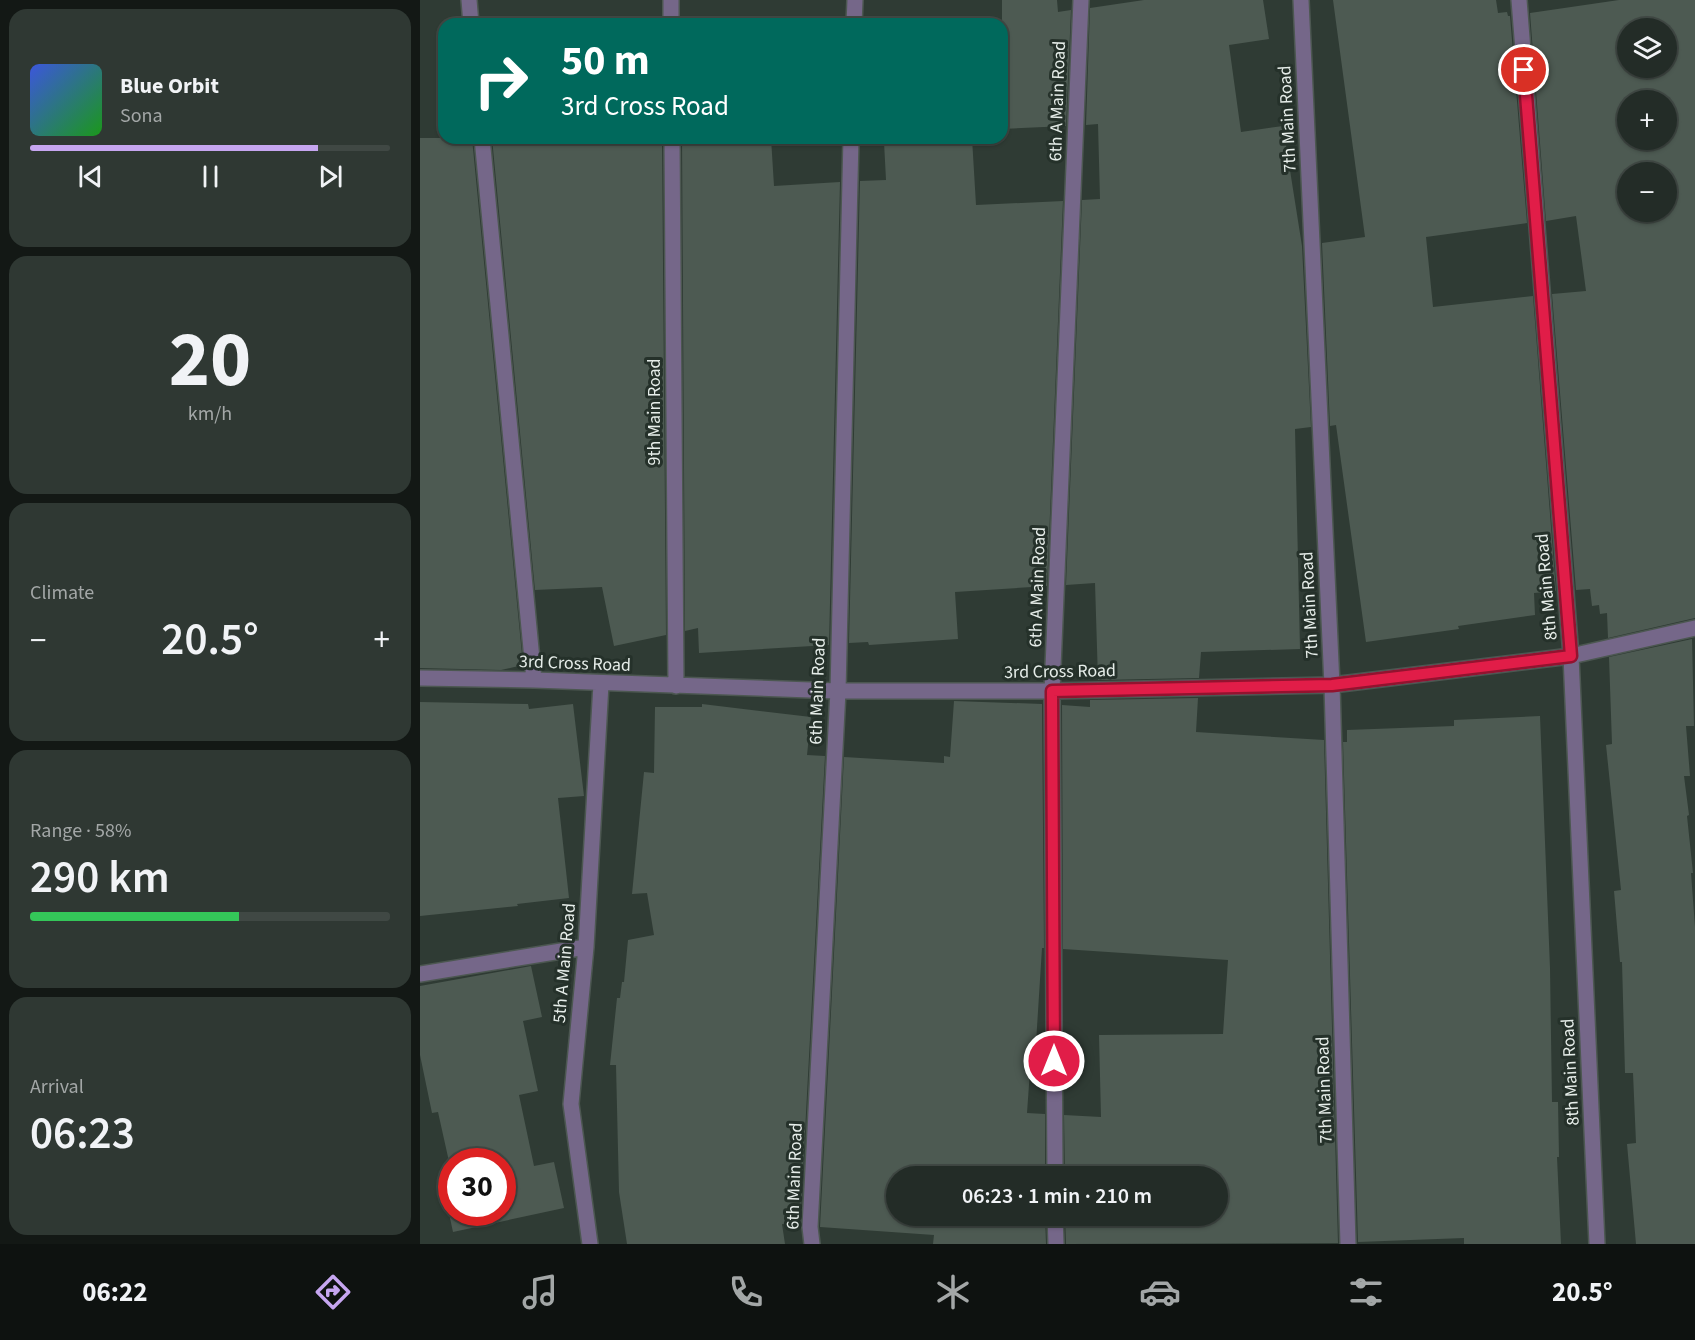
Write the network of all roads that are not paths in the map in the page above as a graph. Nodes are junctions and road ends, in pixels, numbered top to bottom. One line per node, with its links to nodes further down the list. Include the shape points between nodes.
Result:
1 (469, 0): 7 (street)
2 (671, 0): 8 (street)
3 (855, 0): 9 (street)
4 (1081, 0): 21 (street, 6th A Main Road)
5 (1300, 0): 18 (street, 7th Main Road)
6 (1519, 0): 14 (street, 8th Main Road)
7 (470, 18)
8 (671, 18)
9 (854, 18)
10 (483, 144): 16 (street)
11 (672, 144): 19 (street, 9th Main Road)
12 (851, 144): 20 (street, 6th Main Road)
13 (1695, 628): 14 (street, 3rd Cross Road)
14 (1571, 656): 18 (street, 3rd Cross Road); 30 (street, 8th Main Road)
15 (420, 678): 16 (street, 3rd Cross Road)
16 (534, 680): 17 (street, 3rd Cross Road)
17 (601, 684): 19 (street, 3rd Cross Road); 22 (street, 5th A Main Road)
18 (1332, 685): 21 (street, 3rd Cross Road); 29 (street, 7th Main Road)
19 (676, 686): 20 (street, 3rd Cross Road)
20 (838, 691): 21 (street, 3rd Cross Road); 27 (street, 6th Main Road)
21 (1052, 691): 24 (street, 6th A Main Road)
22 (586, 947): 23 (street); 26 (street, 5th A Main Road, via 571,1104)
23 (420, 974)
24 (1055, 1166)
25 (1055, 1226): 28 (street)
26 (590, 1244)
27 (812, 1244)
28 (1056, 1244)
29 (1348, 1244)
30 (1597, 1244)

